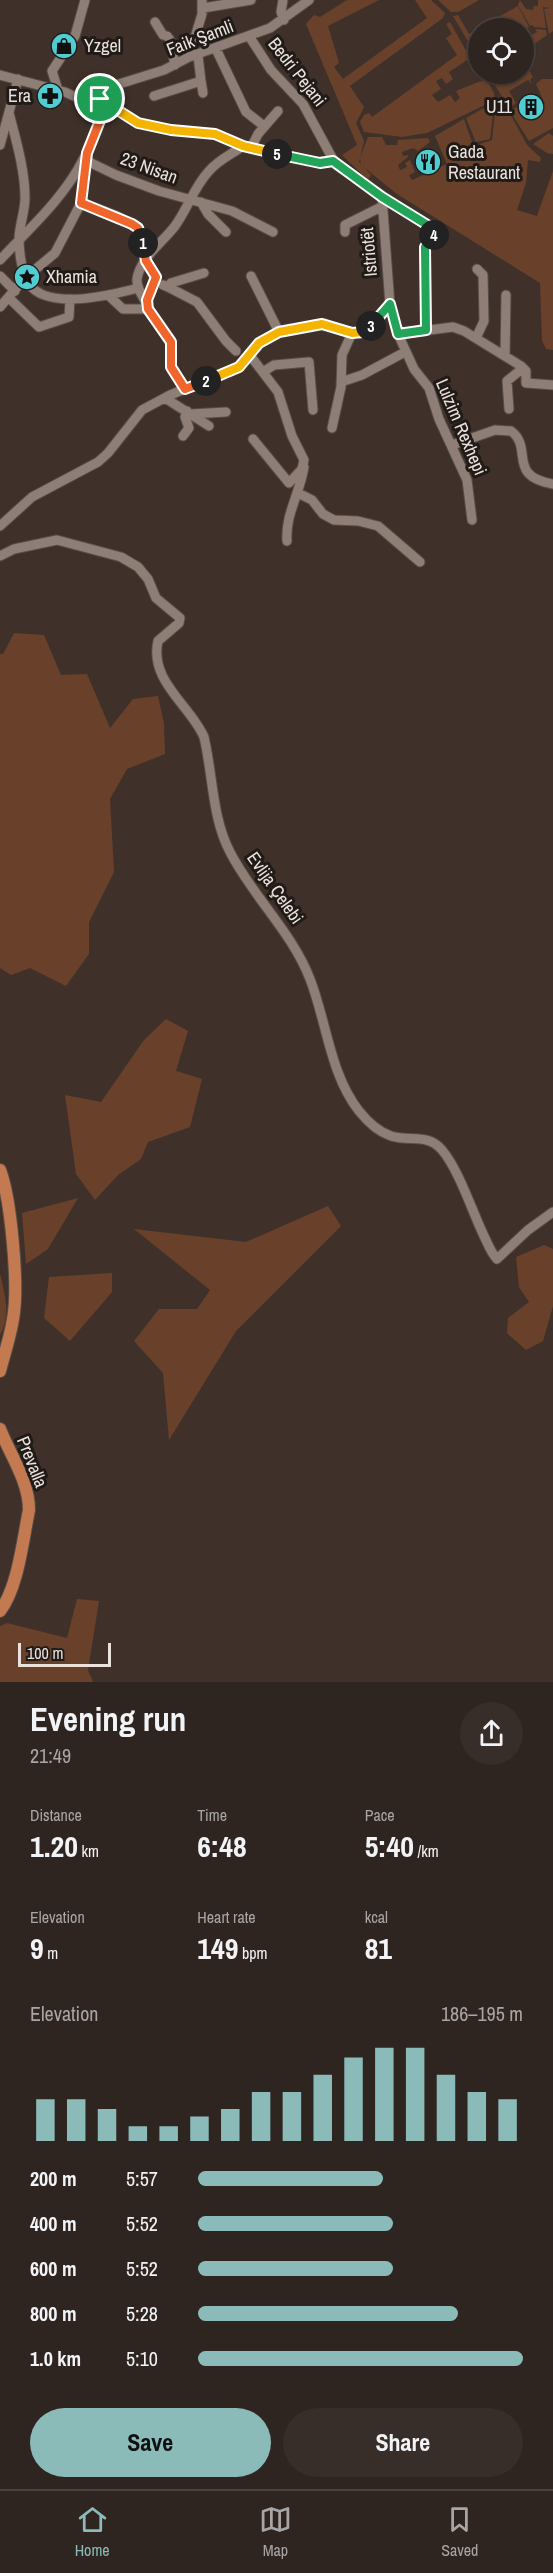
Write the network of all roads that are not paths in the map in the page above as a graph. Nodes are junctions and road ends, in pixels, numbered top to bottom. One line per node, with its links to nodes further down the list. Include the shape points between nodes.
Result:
1 (86, 0): 12 (street, via 75,36)
2 (251, 0): 5 (street)
3 (283, 0): 6 (street, via 280,12)
4 (309, 0): 6 (street, Faik Şamli)
5 (202, 4): 10 (street)
6 (284, 20): 8 (street, Faik Şamli)
7 (155, 22): 11 (street, via 170,40)
8 (249, 36): 9 (street, Faik Şamli); 26 (street, Bedri Pejani, via 271,70 303,104)
9 (216, 49): 10 (street, Faik Şamli); 22 (street, via 246,112)
10 (193, 57): 11 (street, Faik Şamli); 15 (street)
11 (175, 65): 19 (street, Faik Şamli, via 119,84)
12 (52, 71): 14 (street, via 42,80); 16 (street)
13 (0, 75): 14 (street)
14 (23, 80): 16 (street); 21 (street)
15 (201, 81): 17 (street); 18 (street)
16 (58, 90): 19 (street, via 80,99)
17 (203, 93)
18 (154, 96)
19 (100, 99): 24 (street, via 138,123 215,134); 25 (street, via 103,113)
20 (278, 111): 22 (street)
21 (9, 113): 23 (street); 35 (street, via 19,147 25,198)
22 (264, 126): 24 (street)
23 (0, 145)
24 (247, 147): 26 (street, via 320,163); 27 (street, via 210,170)
25 (87, 157): 27 (street, 23 Nisan, via 116,175); 30 (street); 35 (street, via 54,203)
26 (333, 161): 29 (street)
27 (190, 200): 28 (street, 23 Nisan); 36 (street)
28 (201, 202): 31 (street); 32 (street, 23 Nisan, via 232,211)
29 (382, 202): 33 (street, via 345,225); 51 (street, Istriotët); 54 (street, via 435,231 425,247)
30 (81, 203): 34 (street, via 132,224); 43 (street, via 55,253)
31 (226, 231)
32 (273, 232)
33 (345, 232)
34 (141, 235): 36 (street); 38 (street)
35 (19, 240): 37 (street); 43 (street)
36 (160, 244): 38 (street)
37 (0, 260)
38 (146, 261): 44 (street); 46 (street, via 137,280)
39 (477, 268): 58 (street, via 483,275 484,321)
40 (204, 273): 45 (street)
41 (0, 276): 47 (street)
42 (251, 276): 55 (street)
43 (25, 278): 47 (street); 50 (street, via 41,293)
44 (155, 282): 45 (street); 52 (street)
45 (168, 287): 59 (street, via 197,302)
46 (138, 288): 48 (street); 52 (street)
47 (12, 295): 50 (street, via 39,327 69,317); 53 (street)
48 (105, 295): 50 (street); 52 (street, via 123,309)
49 (506, 295): 62 (street)
50 (70, 299)
51 (390, 304): 56 (street, via 372,326); 57 (street, Lulzim Rexhepi)
52 (148, 305): 67 (street, via 171,342 171,367)
53 (0, 307)
54 (426, 330): 57 (street); 58 (street, via 453,327)
55 (279, 332): 56 (street, via 322,324); 61 (street)
56 (352, 333): 65 (street, via 342,355)
57 (398, 334): 60 (street, Lulzim Rexhepi)
58 (476, 338): 62 (street)
59 (236, 351)
60 (405, 352): 65 (street); 77 (street, Lulzim Rexhepi, via 429,388)
61 (249, 354): 64 (street); 67 (street, via 239,367)
62 (505, 356): 63 (street)
63 (523, 368): 66 (street, via 526,383); 69 (street, via 507,381)
64 (263, 372): 70 (street, via 274,365 309,362); 78 (street, via 278,392)
65 (341, 382): 74 (street)
66 (553, 385)
67 (185, 389): 68 (street)
68 (165, 398): 72 (street); 82 (street, via 142,410 98,462 32,496)
69 (509, 409)
70 (312, 410)
71 (226, 412): 72 (street)
72 (189, 413): 73 (street); 75 (street, via 185,417 189,428)
73 (209, 426)
74 (332, 428)
75 (183, 436)
76 (253, 439): 78 (street, via 289,483)
77 (452, 445): 79 (street, via 495,430 511,431 520,441 520,454 528,474 536,481); 81 (street, Lulzim Rexhepi, via 468,483)
78 (305, 465): 80 (street)
79 (553, 484)
80 (298, 493): 83 (street, via 287,522); 85 (street, via 334,520 378,526)
81 (472, 520)
82 (0, 526)
83 (287, 541)
84 (0, 556): 87 (street, Evlija Çelebi, via 57,540 132,561 143,573 156,598 180,618 158,641 157,655 169,689 204,737 220,829 231,853 299,955 351,1100 386,1134 427,1139 440,1147 497,1259)
85 (420, 562)
86 (0, 1170): 88 (main road, via 16,1290 13,1322)
87 (553, 1212)
88 (0, 1368)
89 (0, 1429): 90 (main road, Prevalla, via 29,1499 14,1580 8,1601)
90 (0, 1611)

